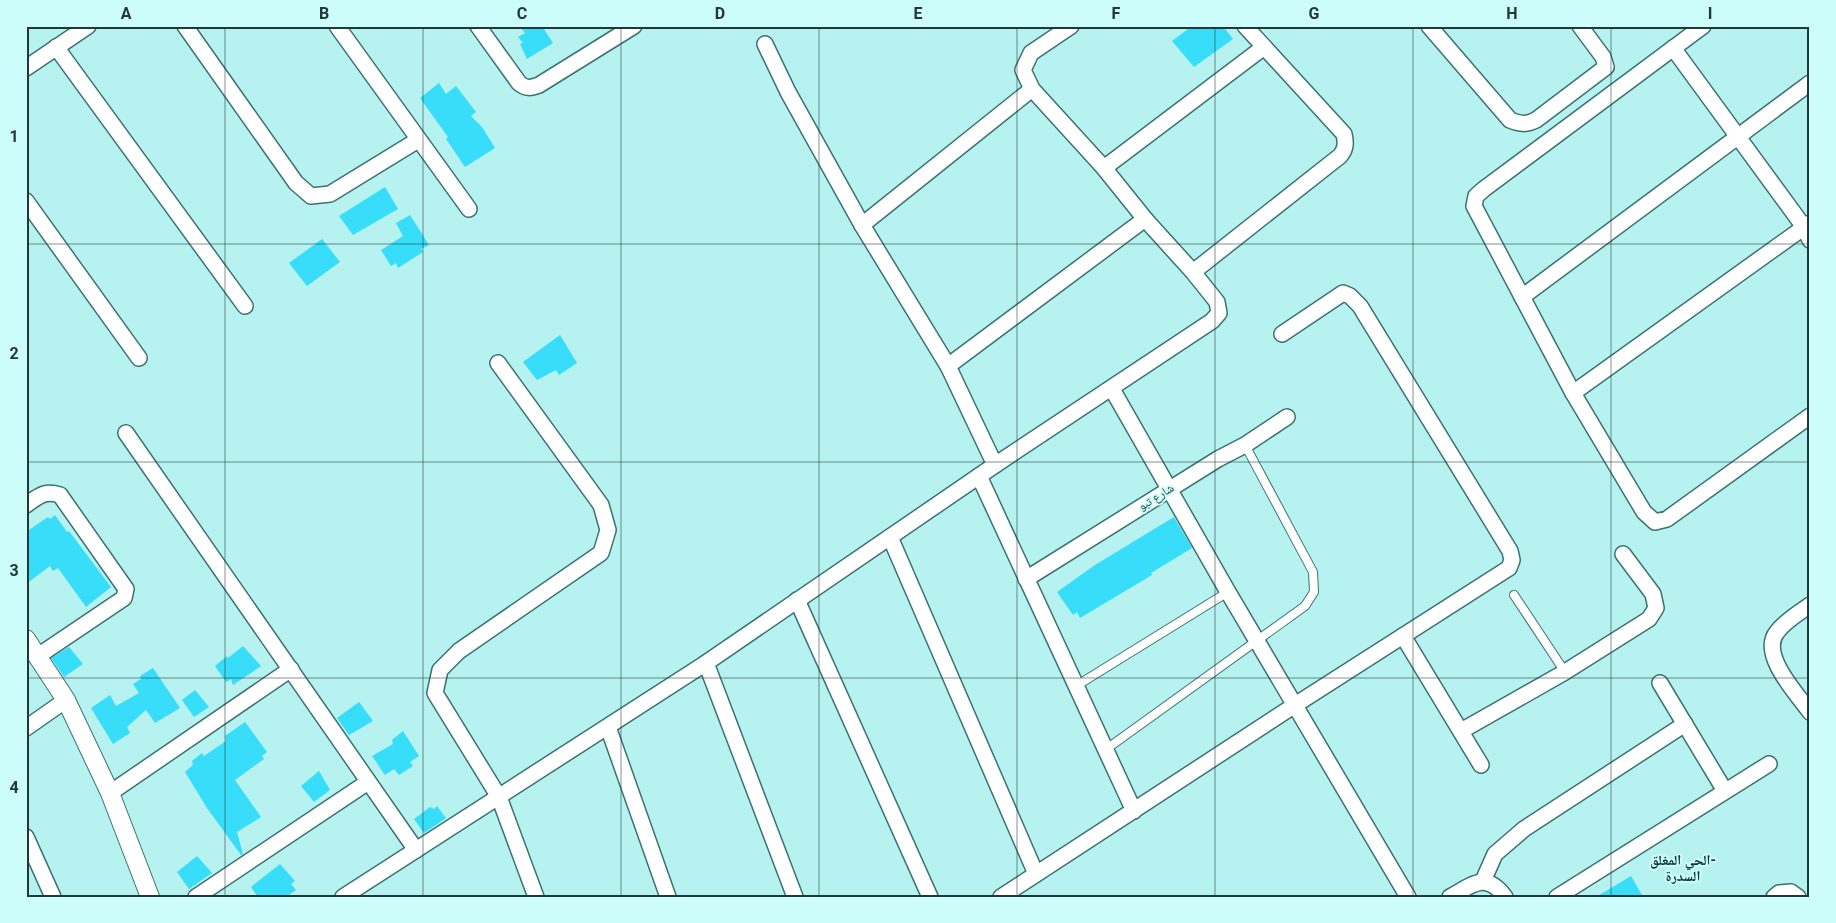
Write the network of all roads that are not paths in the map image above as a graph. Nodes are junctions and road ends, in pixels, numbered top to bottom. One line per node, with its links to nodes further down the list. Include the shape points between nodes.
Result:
1 (88, 26): 13 (street)
2 (184, 26): 19 (street, via 296,183 311,196 330,194)
3 (337, 26): 19 (street)
4 (478, 26): 10 (street, via 524,87 539,85)
5 (1071, 26): 17 (street, via 1031,53 1023,70)
6 (1246, 26): 12 (street)
7 (1429, 26): 8 (street, via 1510,120 1528,124 1606,67 1603,57)
8 (1580, 26)
9 (1703, 26): 14 (street)
10 (627, 28)
11 (765, 44): 24 (street)
12 (1264, 47): 20 (street); 26 (street, via 1344,134 1345,151)
13 (56, 48): 15 (street); 28 (street)
14 (1673, 48): 18 (street); 27 (street, via 1476,196 1474,206 1478,215)
15 (26, 68)
16 (1810, 83): 18 (street)
17 (1032, 89): 20 (street); 24 (street)
18 (1738, 136): 25 (street); 27 (street)
19 (418, 140): 22 (street)
20 (1104, 168): 23 (street)
21 (26, 201): 30 (street)
22 (469, 209)
23 (1145, 219): 26 (street); 32 (street)
24 (862, 225): 32 (street)
25 (1808, 230): 34 (street)
26 (1193, 272): 33 (street, via 1217,302 1219,313)
27 (1522, 297): 34 (street)
28 (245, 306)
29 (1282, 334): 50 (street, via 1343,293 1350,296 1360,306 1510,551 1510,568 1504,573)
30 (140, 358)
31 (498, 363): 72 (street, via 602,505 608,530 601,553 459,651 440,670 435,693)
32 (948, 366): 39 (street)
33 (1112, 389): 39 (street); 41 (street)
34 (1574, 393): 36 (street, via 1644,512 1655,522 1667,519)
35 (1287, 416): 38 (street, شارع تبو)
36 (1810, 416)
37 (126, 433): 55 (street)
38 (1245, 445): 41 (street, شارع تبو); 52 (lane, via 1313,572 1314,592 1305,606)
39 (995, 465): 40 (street)
40 (979, 476): 43 (street); 45 (street)
41 (1168, 489): 45 (street, شارع تبو); 46 (street)
42 (26, 505): 53 (street, via 50,492 60,495 126,589 124,598)
43 (890, 537): 48 (street); 76 (street)
44 (1623, 554): 56 (street, via 1653,594 1656,608 1649,619)
45 (1026, 579): 58 (street)
46 (1228, 592): 52 (street); 58 (lane)
47 (1514, 595): 56 (lane)
48 (798, 600): 54 (street); 85 (street)
49 (1810, 605): 61 (street, via 1776,632 1772,648 1779,670)
50 (1404, 636): 60 (street); 65 (street)
51 (26, 639): 53 (street)
52 (1257, 641): 60 (street); 66 (lane)
53 (38, 656): 59 (street)
54 (706, 663): 63 (street); 84 (street)
55 (291, 669): 69 (street); 71 (street)
56 (1565, 672): 65 (street)
57 (1660, 683): 62 (street)
58 (1076, 686): 66 (street)
59 (66, 700): 64 (street); 71 (street)
60 (1295, 705): 73 (street); 87 (street)
61 (1810, 712)
62 (1685, 724): 70 (street); 77 (street, via 1524,829 1494,854)
63 (608, 727): 72 (street); 83 (street)
64 (26, 728)
65 (1460, 731): 68 (street)
66 (1105, 750): 73 (street)
67 (1769, 764): 70 (street)
68 (1481, 765)
69 (368, 782): 75 (street); 80 (street)
70 (1725, 791): 90 (street)
71 (110, 793): 79 (street)
72 (499, 797): 75 (street); 82 (street)
73 (1134, 811): 76 (street)
74 (26, 837): 78 (street)
75 (416, 850): 81 (street)
76 (1036, 874): 86 (street)
77 (1483, 881): 88 (street); 89 (street, via 1496,886)
78 (53, 897)
79 (150, 897)
80 (196, 897)
81 (343, 897)
82 (536, 897)
83 (668, 897)
84 (795, 897)
85 (930, 897)
86 (1001, 897)
87 (1408, 897)
88 (1450, 897)
89 (1505, 897)
90 (1557, 897)
91 (1774, 897): 92 (street, via 1791,892)
92 (1798, 897)

